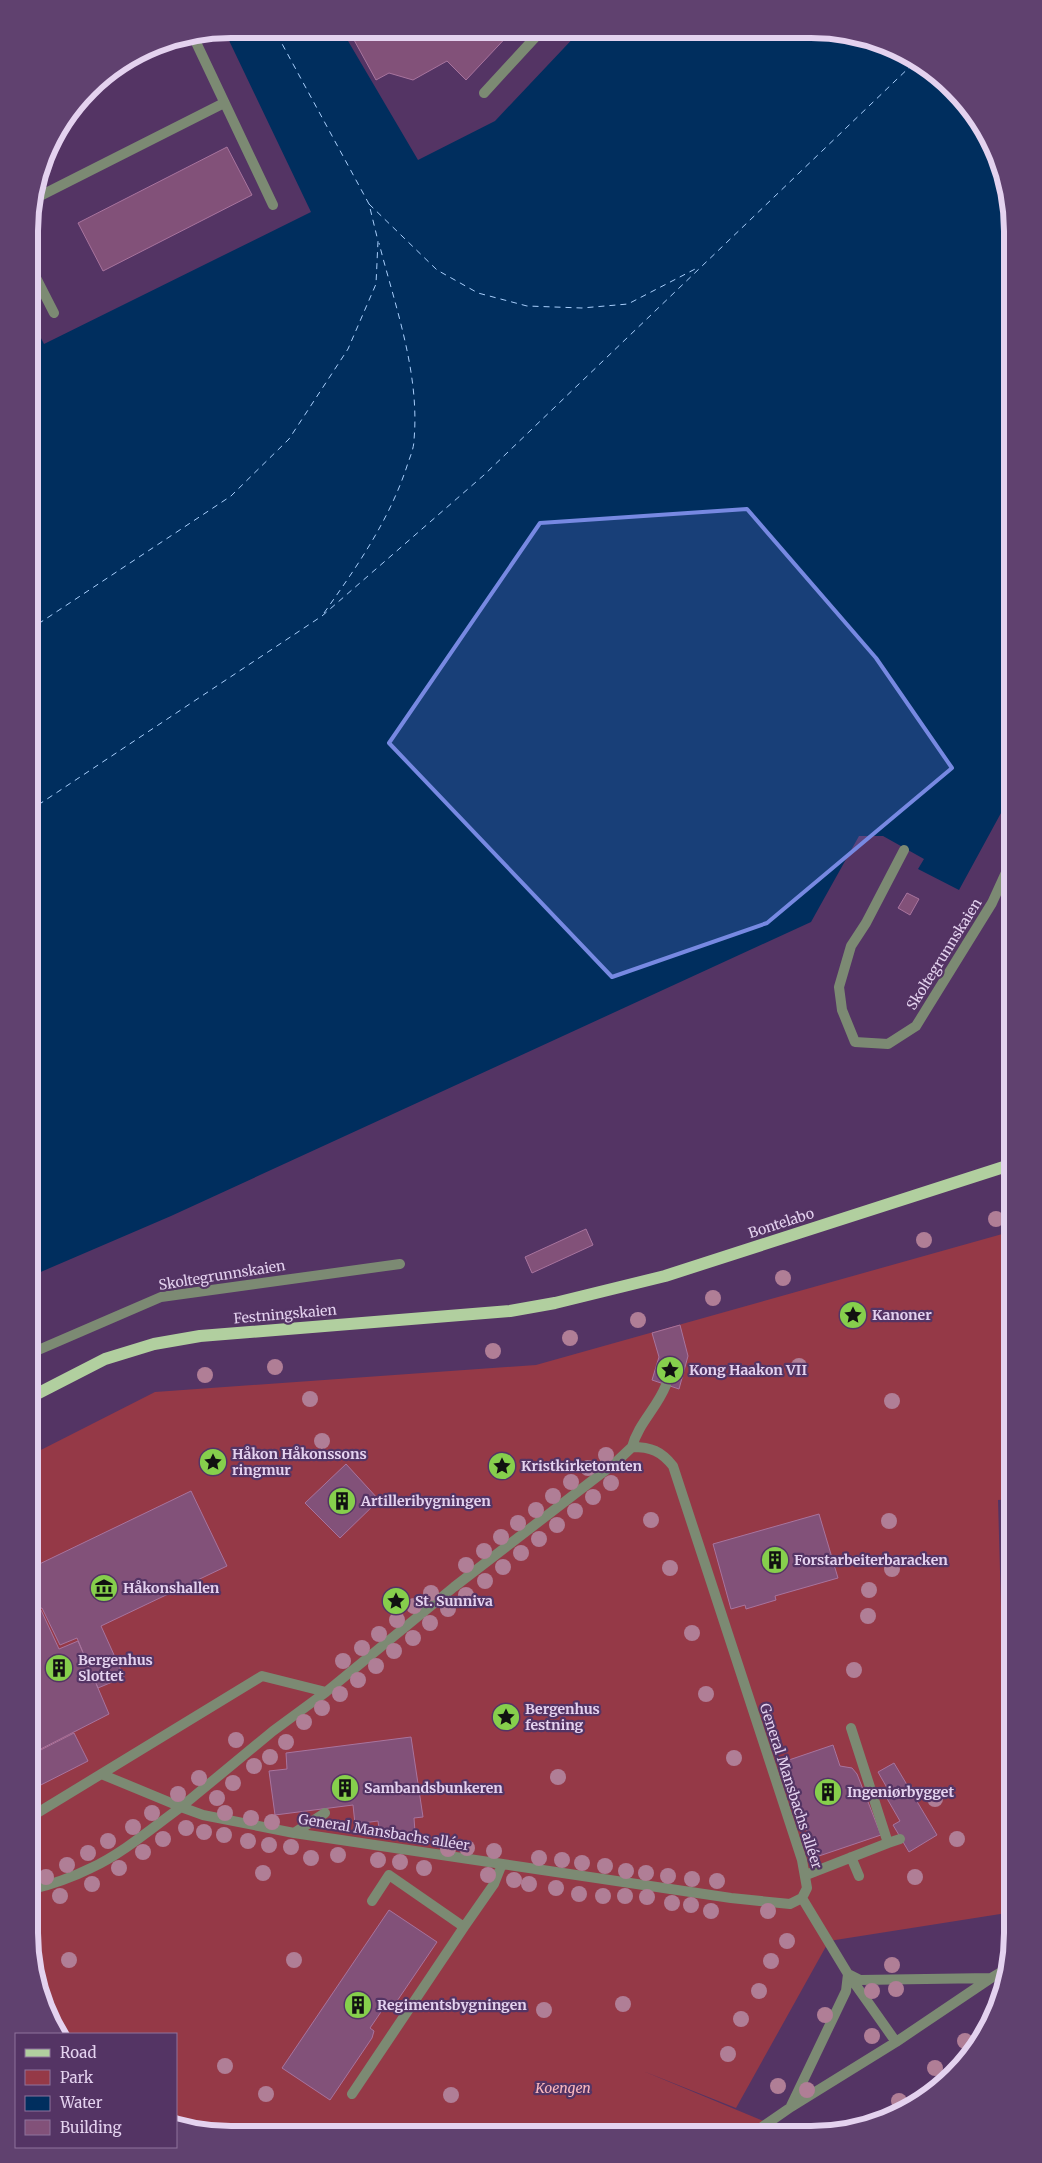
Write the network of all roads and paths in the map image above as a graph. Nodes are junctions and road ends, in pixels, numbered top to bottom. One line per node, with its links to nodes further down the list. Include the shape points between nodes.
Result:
1 (535, 38): 3 (lane)
2 (195, 41): 4 (lane)
3 (484, 93)
4 (224, 103): 5 (lane); 6 (lane)
5 (40, 197)
6 (273, 205)
7 (38, 282): 8 (lane)
8 (54, 313)
9 (904, 850): 10 (lane, Skoltegrunnskaien, via 852,946 839,987 842,1010 855,1042 888,1044 916,1026 992,903)
10 (1004, 877)
11 (1004, 1167): 13 (main road, Bontelabo, via 665,1276)
12 (400, 1264): 14 (lane, Skoltegrunnskaien, via 161,1297)
13 (556, 1302): 16 (main road, Festningskaien, via 510,1311 200,1336 154,1344 105,1360)
14 (38, 1350)
15 (666, 1385): 17 (lane, via 659,1402 636,1434)
16 (38, 1394)
17 (632, 1447): 18 (lane, via 608,1469 454,1586); 29 (lane, General Mansbachs alléer, via 649,1447 664,1454 673,1466)
18 (326, 1692): 20 (lane, via 262,1676); 21 (lane)
19 (851, 1728): 26 (lane)
20 (101, 1774): 21 (lane, General Mansbachs alléer); 22 (lane)
21 (180, 1807): 24 (lane, General Mansbachs alléer, via 203,1815); 31 (lane, via 132,1844 92,1868)
22 (38, 1812)
23 (325, 1813): 24 (lane)
24 (294, 1833): 28 (lane, General Mansbachs alléer)
25 (900, 1839): 26 (lane)
26 (888, 1844): 27 (lane)
27 (851, 1857): 29 (lane); 30 (lane)
28 (502, 1864): 32 (lane, General Mansbachs alléer, via 731,1898 790,1904); 34 (lane, via 494,1884)
29 (806, 1875): 32 (lane, General Mansbachs alléer, via 807,1888)
30 (859, 1876)
31 (38, 1888)
32 (802, 1898): 36 (lane)
33 (372, 1902): 34 (lane, via 389,1875)
34 (464, 1927): 39 (lane)
35 (1000, 1972): 37 (lane)
36 (848, 1974): 37 (lane, via 860,1980); 38 (lane); 40 (lane, via 846,1991)
37 (991, 1978): 38 (lane)
38 (896, 2042): 40 (lane)
39 (352, 2094)
40 (791, 2107): 41 (lane)
41 (764, 2126)

